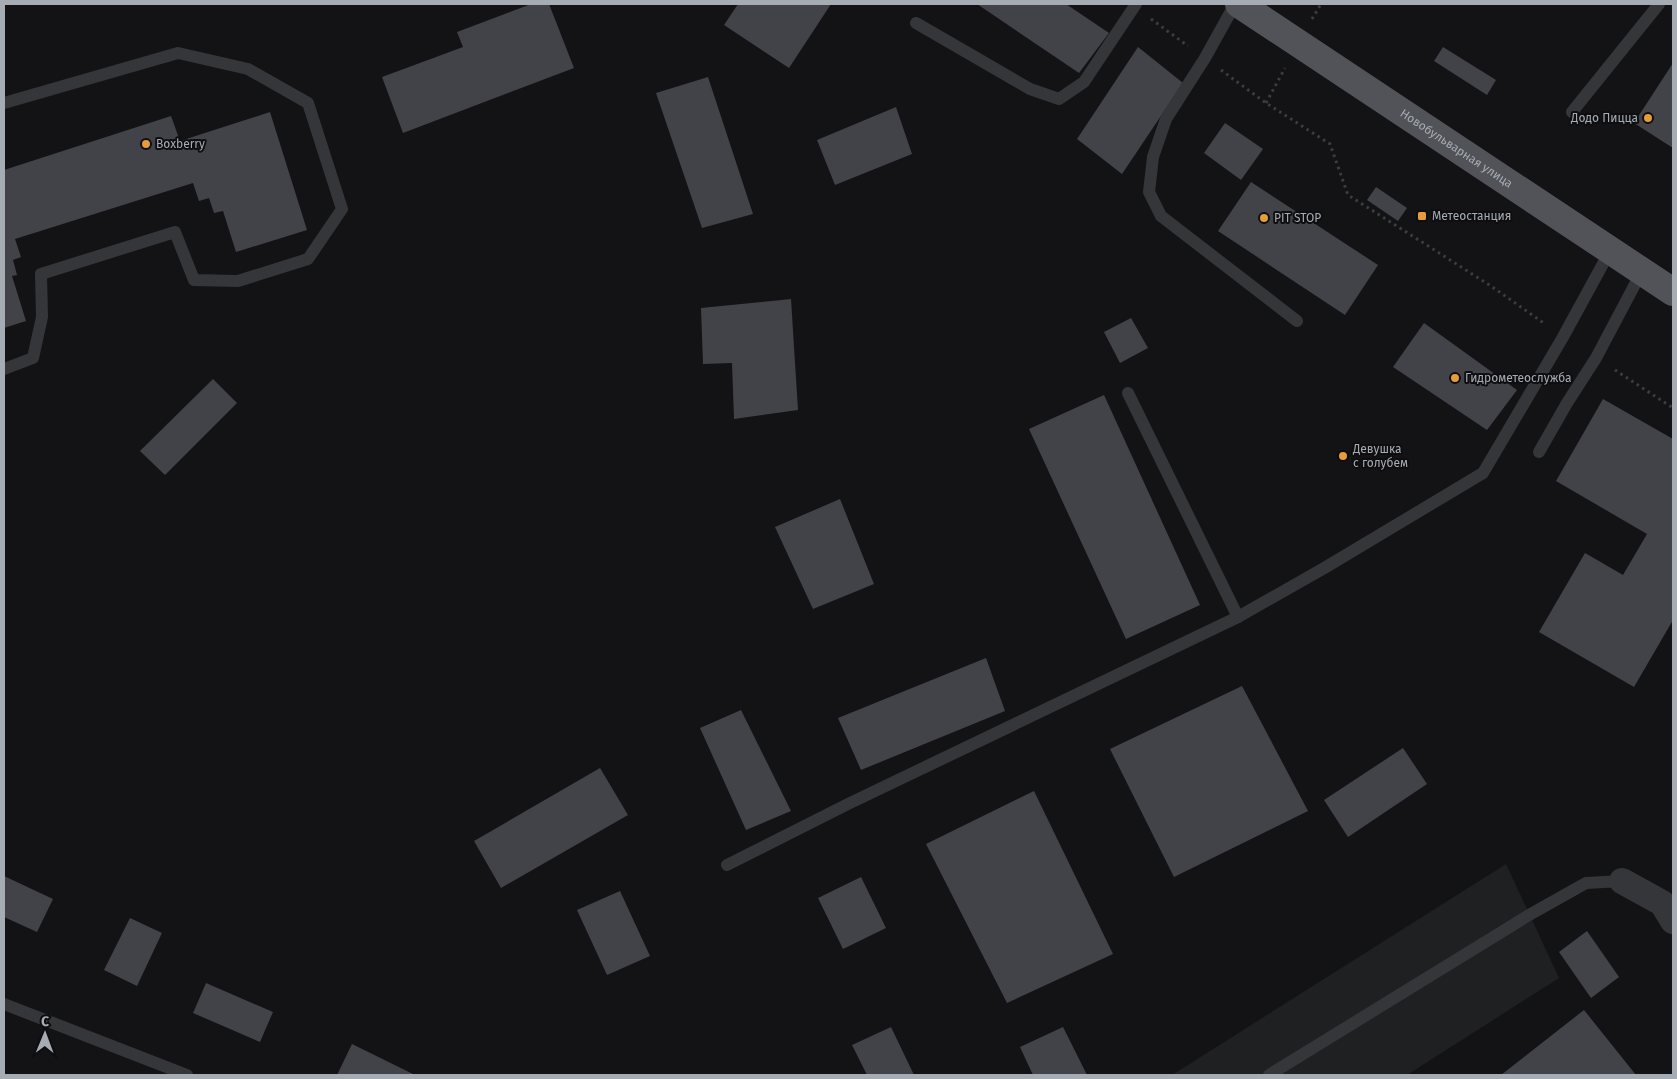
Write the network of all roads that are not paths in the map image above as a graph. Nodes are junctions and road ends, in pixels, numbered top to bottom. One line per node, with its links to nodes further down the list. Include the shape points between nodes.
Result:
1 (1136, 4): 5 (lane, via 1084,82 1058,99 1030,89)
2 (1235, 4): 11 (lane, via 1166,119 1153,157 1149,192 1161,216)
3 (1240, 4): 8 (main road, Новобульварная улица)
4 (1659, 4): 7 (lane)
5 (916, 23)
6 (4, 103): 12 (lane, via 178,53 248,69 308,103 342,210 308,259 238,281 194,280 175,232 41,274 42,316 34,358)
7 (1572, 112)
8 (1610, 251): 9 (main road, Новобульварная улица); 15 (lane, via 1483,473)
9 (1642, 271): 10 (main road, Новобульварная улица); 14 (lane, via 1596,358)
10 (1673, 292)
11 (1297, 322)
12 (4, 369)
13 (1128, 393): 15 (lane)
14 (1539, 452)
15 (1238, 617): 16 (lane)
16 (727, 865)
17 (1622, 881): 18 (street, via 1662,903); 21 (lane, via 1586,883 1528,915)
18 (1673, 921)
19 (4, 1004): 20 (lane)
20 (187, 1075)
21 (1270, 1075)

